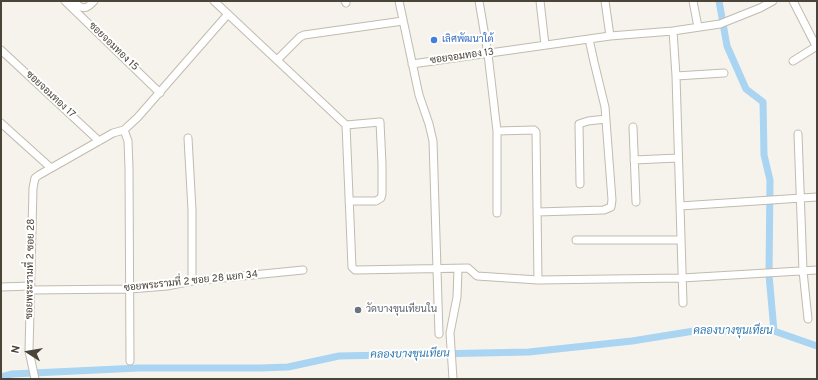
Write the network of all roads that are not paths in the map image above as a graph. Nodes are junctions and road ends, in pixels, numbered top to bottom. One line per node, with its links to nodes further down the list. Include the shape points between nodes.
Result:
1 (65, 1): 27 (street, ซอยจอมทอง 15)
2 (73, 1): 3 (street, via 78,6 86,8)
3 (94, 1)
4 (214, 1): 12 (street)
5 (399, 1): 13 (street)
6 (480, 1): 21 (street)
7 (540, 1): 18 (street)
8 (605, 1): 16 (street)
9 (693, 1): 14 (street)
10 (773, 1): 14 (street, ซอยจอมทอง 13, via 720,24)
11 (793, 1): 19 (street)
12 (228, 14): 22 (street); 27 (street, ซอยพระรามที่ 2 ซอย 28)
13 (403, 21): 22 (street, via 304,35); 24 (street)
14 (698, 27): 15 (street, ซอยจอมทอง 13)
15 (673, 31): 16 (street, ซอยจอมทอง 13); 26 (street)
16 (610, 36): 17 (street, ซอยจอมทอง 13)
17 (590, 39): 18 (street, ซอยจอมทอง 13); 28 (street)
18 (545, 45): 21 (street, ซอยจอมทอง 13)
19 (816, 46): 23 (street)
20 (1, 50): 36 (street, ซอยจอมทอง 17)
21 (488, 54): 24 (street, ซอยจอมทอง 13); 33 (street)
22 (278, 59): 30 (street)
23 (793, 61)
24 (412, 64): 51 (street, via 433,141)
25 (724, 73): 26 (street)
26 (676, 76): 37 (street)
27 (160, 93): 32 (street, ซอยพระรามที่ 2 ซอย 28)
28 (606, 119): 40 (street, via 579,124); 46 (street, via 611,207 604,210)
29 (1, 123): 39 (street)
30 (346, 125): 43 (street); 43 (street, via 379,122 381,148 380,198 376,201)
31 (633, 126): 38 (street)
32 (124, 130): 36 (street, ซอยพระรามที่ 2 ซอย 28); 60 (street, via 128,141)
33 (497, 131): 46 (street, via 536,132); 47 (street)
34 (798, 134): 42 (street)
35 (188, 138): 57 (street)
36 (100, 141): 39 (street, ซอยพระรามที่ 2 ซอย 28)
37 (678, 158): 38 (street); 45 (street)
38 (634, 160): 44 (street)
39 (51, 168): 59 (street, ซอยพระรามที่ 2 ซอย 28, via 35,178 34,183)
40 (580, 184)
41 (817, 197): 42 (street)
42 (801, 198): 45 (street); 54 (street)
43 (349, 201): 51 (street, via 353,270)
44 (636, 202)
45 (680, 206): 49 (street)
46 (537, 212): 56 (street)
47 (497, 213)
48 (576, 240): 49 (street)
49 (681, 240): 55 (street)
50 (458, 268): 51 (street); 56 (street, via 469,269 477,276); 65 (street, via 457,297 450,338)
51 (436, 269): 63 (street)
52 (304, 270): 57 (street, ซอยพระรามที่ 2 ซอย 28 แยก 34)
53 (817, 270): 54 (street)
54 (803, 271): 55 (street); 62 (street)
55 (682, 278): 56 (street); 61 (street)
56 (538, 280)
57 (192, 281): 60 (street, ซอยพระรามที่ 2 ซอย 28 แยก 34)
58 (1, 287): 59 (street, ซอยพระรามที่ 2 ซอย 28 แยก 34)
59 (31, 288): 60 (street, ซอยพระรามที่ 2 ซอย 28 แยก 34); 66 (street, ซอยพระรามที่ 2 ซอย 28, via 29,351)
60 (130, 289): 64 (street)
61 (683, 303)
62 (808, 319)
63 (439, 334)
64 (130, 361)
65 (452, 376)
66 (35, 379)

